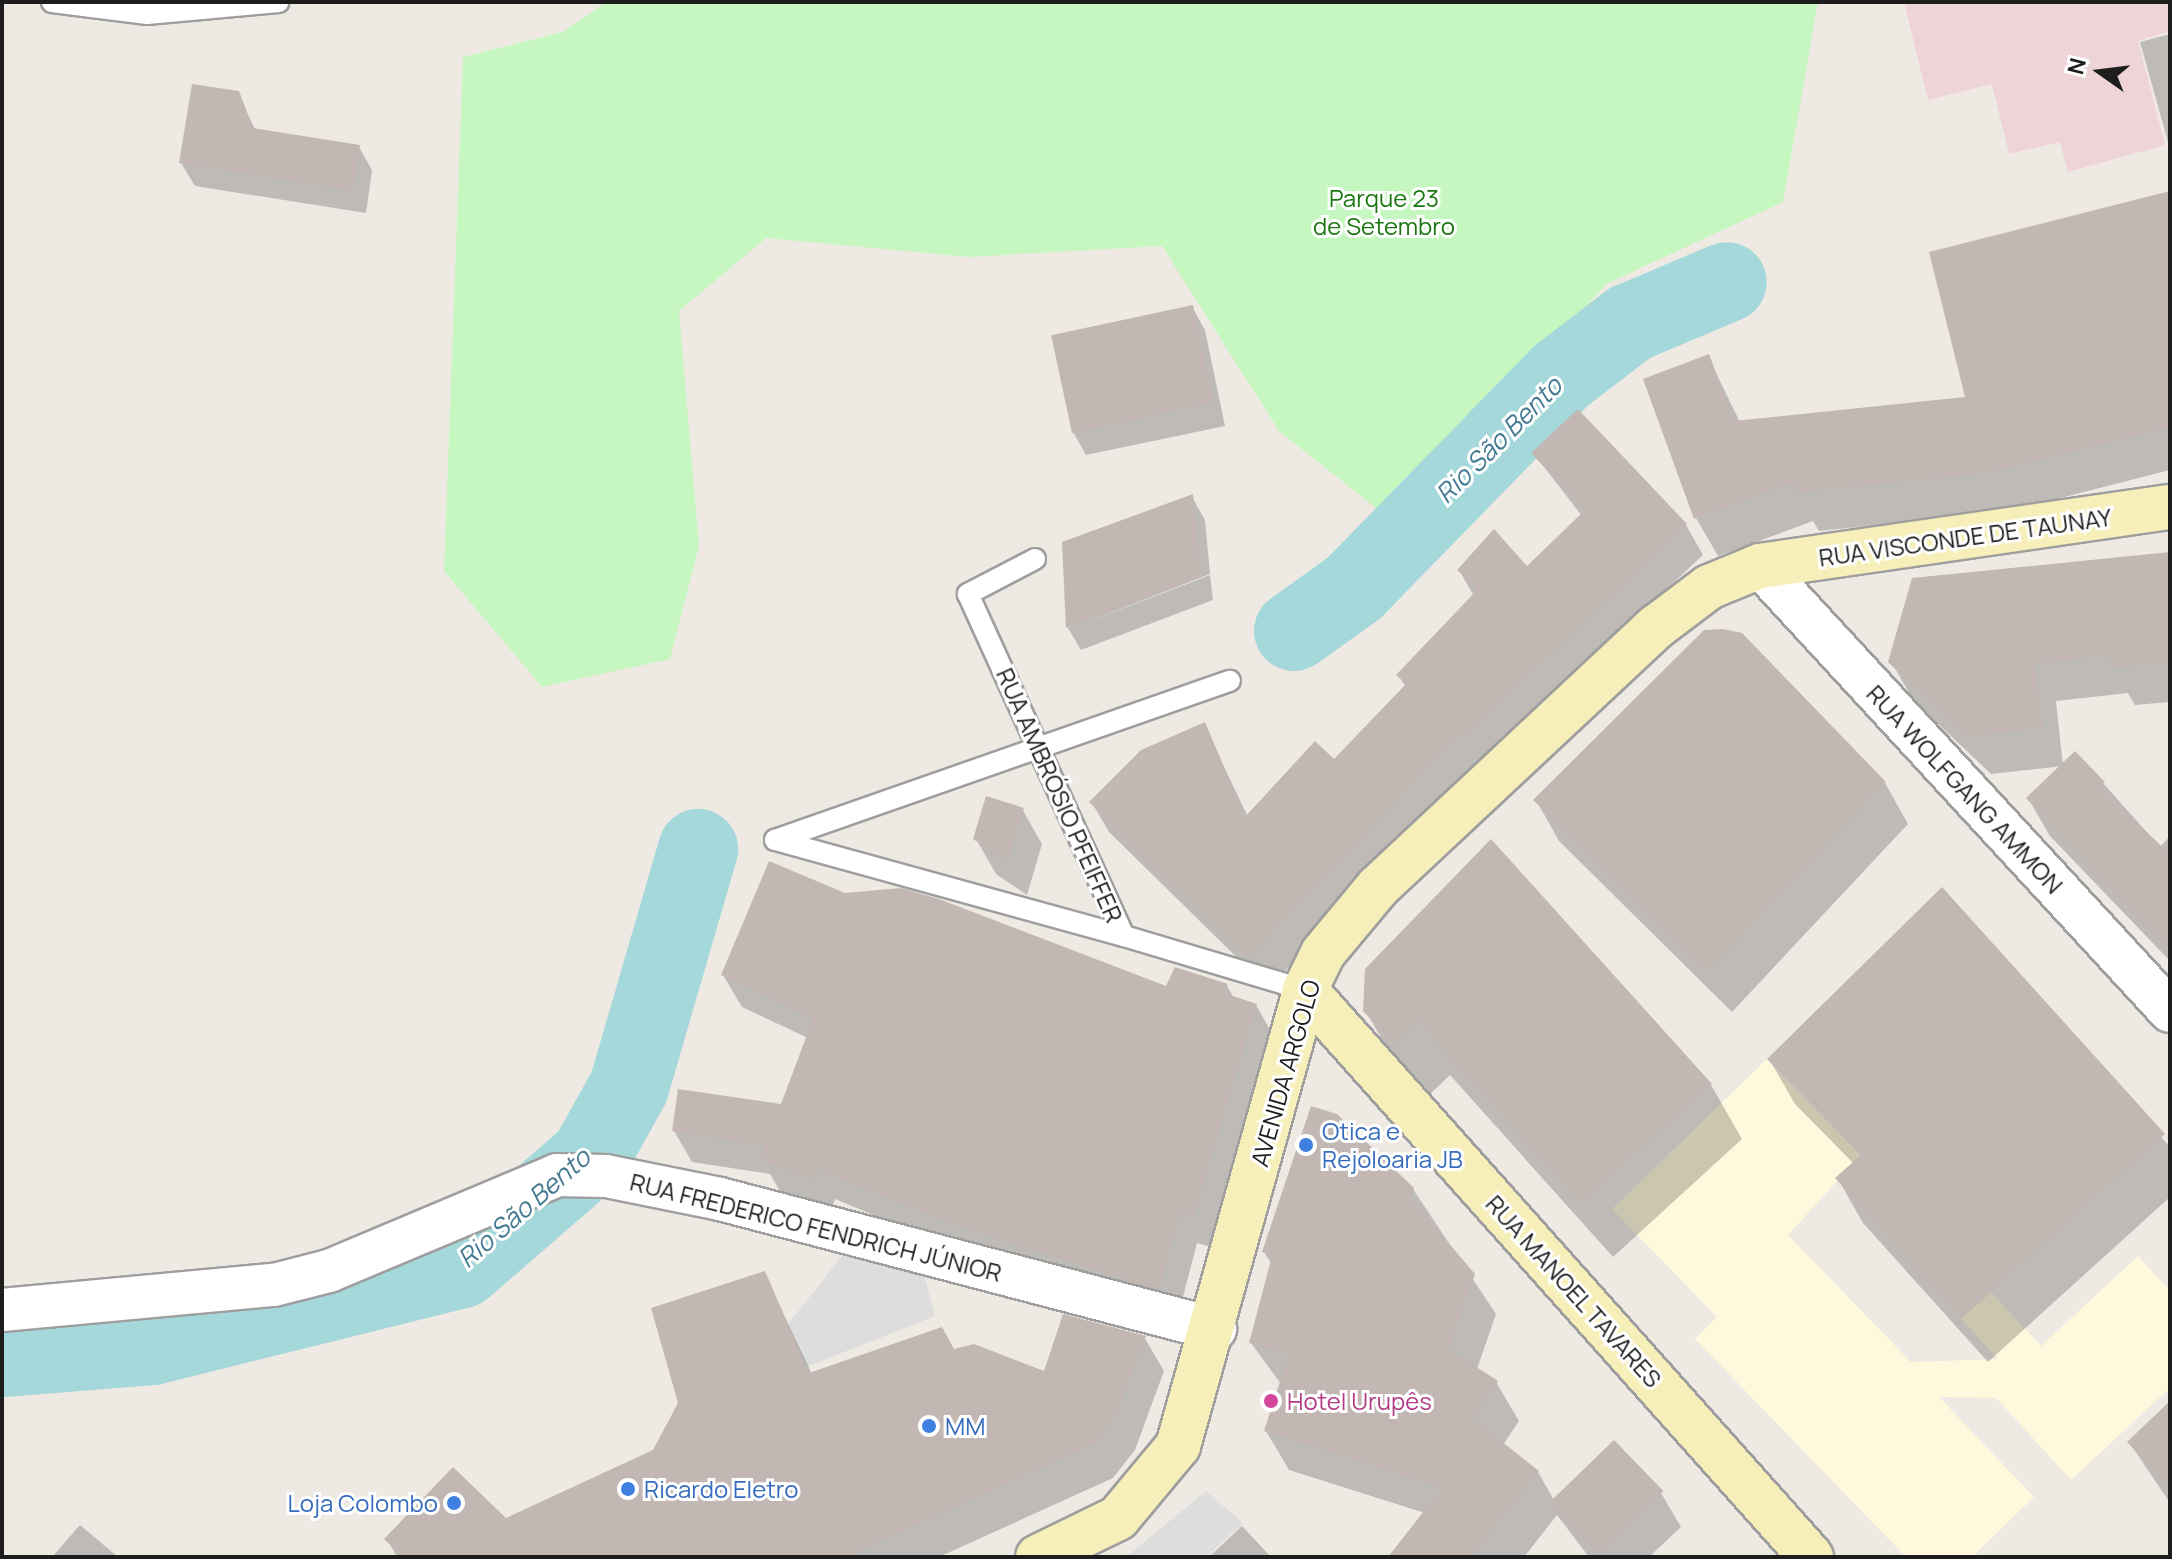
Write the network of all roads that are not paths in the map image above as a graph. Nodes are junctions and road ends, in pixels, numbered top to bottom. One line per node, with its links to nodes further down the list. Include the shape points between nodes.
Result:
1 (52, 2): 2 (lane, via 147,14)
2 (278, 2)
3 (2170, 507): 5 (main road, RUA VISCONDE DE TAUNAY)
4 (1035, 559): 7 (lane, RUA AMBRÓSIO PFEIFFER, via 968,594)
5 (1760, 566): 9 (main road, AVENIDA ARGOLO, via 1709,587 1656,627 1378,887 1331,942); 10 (street, RUA WOLFGANG AMMON)
6 (1230, 681): 7 (lane)
7 (1041, 746): 8 (lane, RUA AMBRÓSIO PFEIFFER); 8 (lane, via 775,840)
8 (1124, 936): 9 (lane, RUA AMBRÓSIO PFEIFFER)
9 (1305, 990): 12 (main road, AVENIDA ARGOLO); 14 (main road, RUA MANOEL TAVARES)
10 (2170, 1011)
11 (2, 1310): 12 (street, RUA FREDERICO FENDRICH JÚNIOR, via 302,1278 370,1259 557,1175 606,1176)
12 (1215, 1329): 13 (main road, AVENIDA ARGOLO, via 1190,1420 1165,1467 1118,1518)
13 (1038, 1557)
14 (1811, 1557)

